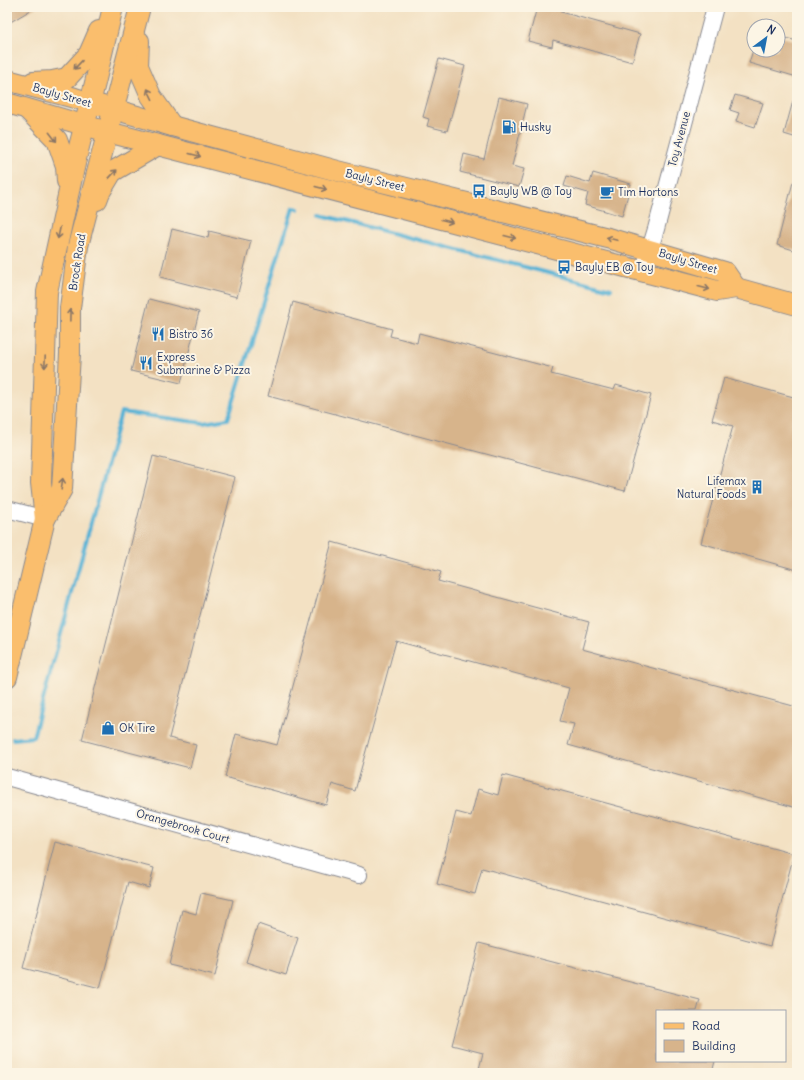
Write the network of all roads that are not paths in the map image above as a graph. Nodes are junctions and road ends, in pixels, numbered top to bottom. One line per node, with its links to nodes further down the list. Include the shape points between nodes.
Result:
1 (110, 7): 5 (main road, one-way to 5, via 89,54 67,78 52,81)
2 (113, 7): 6 (main road, Brock Road)
3 (140, 7): 9 (main road, Brock Road); 11 (main road, one-way to 3, via 151,96 138,66)
4 (715, 7): 16 (street, Toy Avenue)
5 (14, 81): 6 (main road, Bayly Street)
6 (90, 102): 9 (main road, Bayly Street); 10 (main road, Brock Road)
7 (7, 103): 8 (main road, Bayly Street)
8 (27, 109): 10 (main road, Bayly Street); 14 (main road, one-way to 14, via 56,140 66,166)
9 (113, 110): 11 (main road, Bayly Street); 12 (main road, Brock Road)
10 (84, 125): 12 (main road, Bayly Street); 14 (main road, Brock Road)
11 (172, 126): 16 (main road, Bayly Street, one-way to 11)
12 (108, 132): 13 (main road, Bayly Street); 15 (main road, Brock Road)
13 (158, 145): 15 (main road, one-way to 13, via 100,192 112,172); 17 (main road, Bayly Street, one-way to 17)
14 (67, 195): 21 (main road, Brock Road, one-way to 21, via 47,292 41,483)
15 (78, 246): 21 (main road, Brock Road, one-way to 15, via 62,489 70,354 70,308)
16 (649, 250): 17 (street, Toy Avenue); 18 (main road, Bayly Street, via 725,272)
17 (643, 272): 18 (main road, Bayly Street, one-way to 18, via 717,291)
18 (736, 288): 19 (main road, Bayly Street)
19 (797, 305)
20 (7, 509): 21 (street)
21 (45, 519): 22 (main road, Brock Road)
22 (7, 677)
23 (7, 777): 24 (street, Orangebrook Court)
24 (359, 875)

